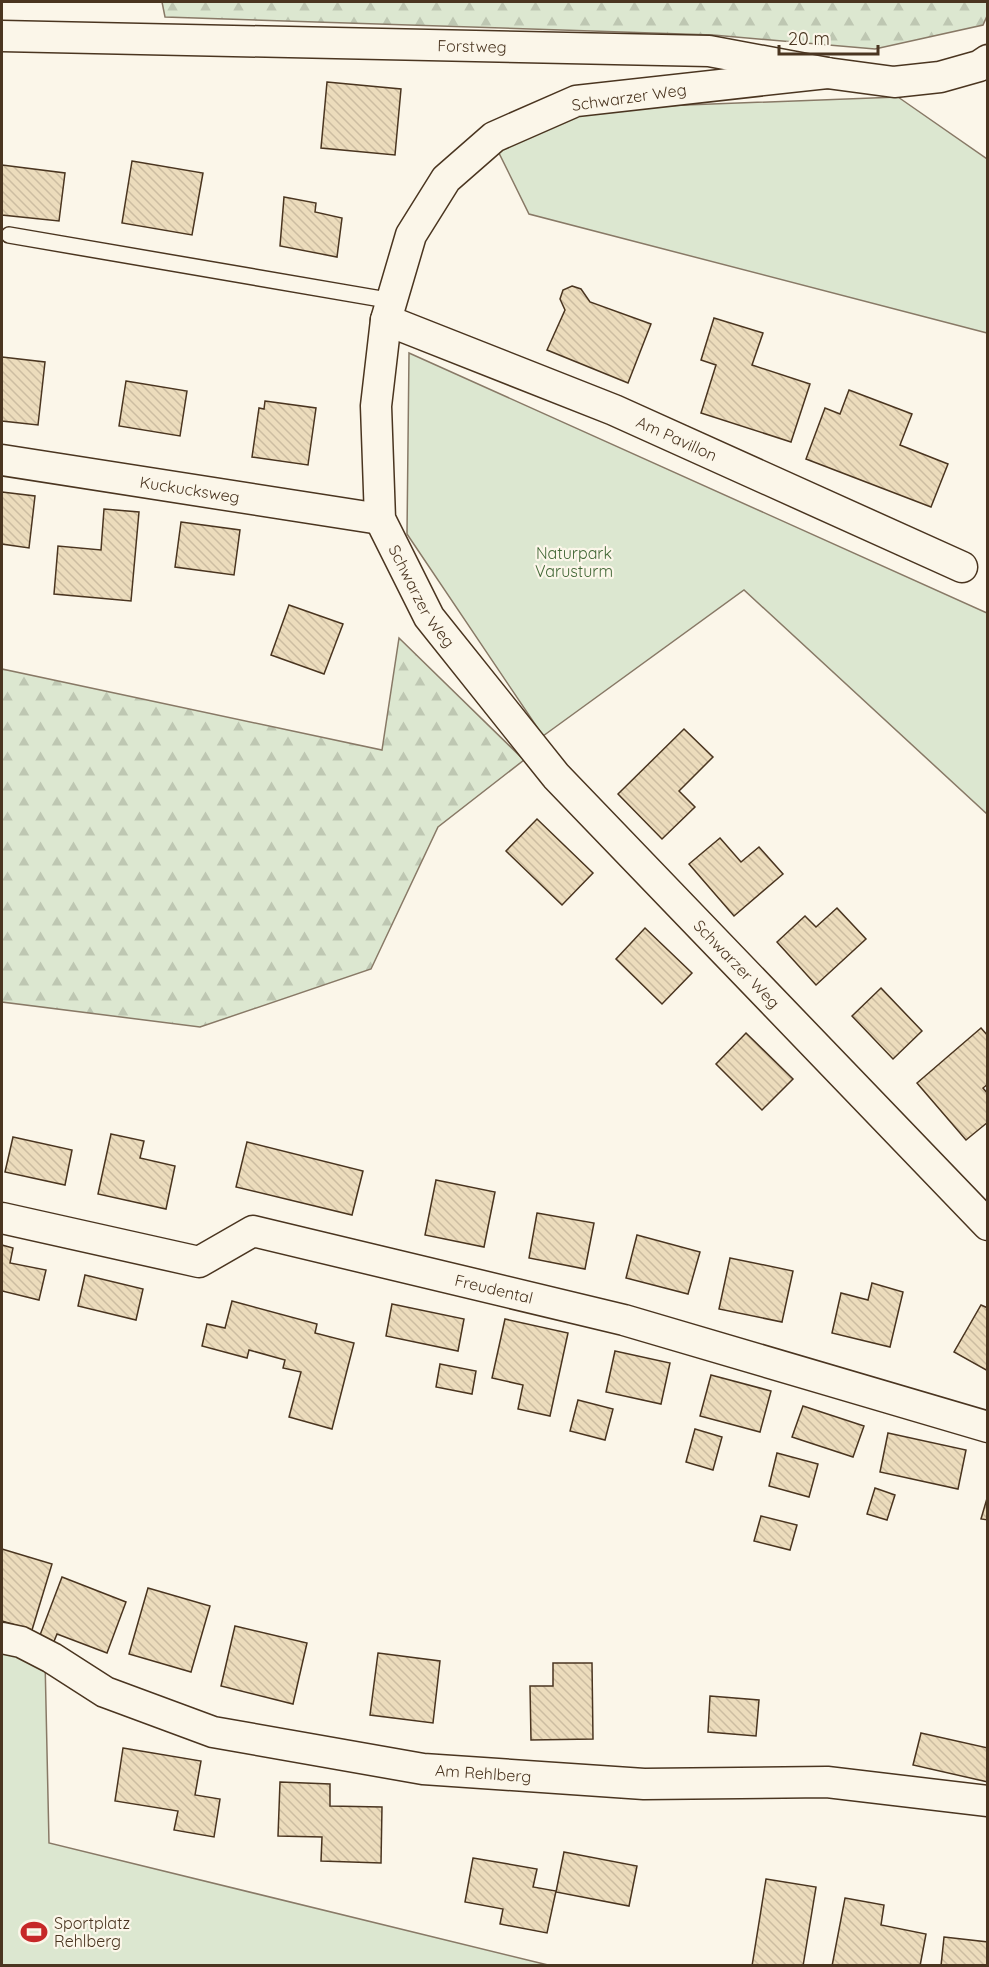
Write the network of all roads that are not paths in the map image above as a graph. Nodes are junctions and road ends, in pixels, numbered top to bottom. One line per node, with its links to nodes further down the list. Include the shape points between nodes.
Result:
1 (2, 36): 3 (street, Forstweg, via 709,51)
2 (987, 60): 3 (street, Forstweg, via 940,77 894,82)
3 (828, 72): 5 (street, Schwarzer Weg, via 576,101 494,137 447,180 411,235)
4 (9, 235): 5 (lane)
5 (390, 310): 7 (street, Schwarzer Weg, via 376,406); 8 (street, Am Pavillon)
6 (2, 460): 7 (street, Kuckucksweg)
7 (380, 519): 10 (street, Schwarzer Weg, via 429,617 555,776)
8 (962, 567)
9 (2, 1218): 11 (street, Freudental, via 200,1262 254,1231 624,1320)
10 (987, 1226)
11 (987, 1427)
12 (2, 1638): 13 (street, Am Rehlberg, via 21,1642 52,1658 105,1692 213,1732 423,1769 644,1784 827,1782)
13 (987, 1801)

